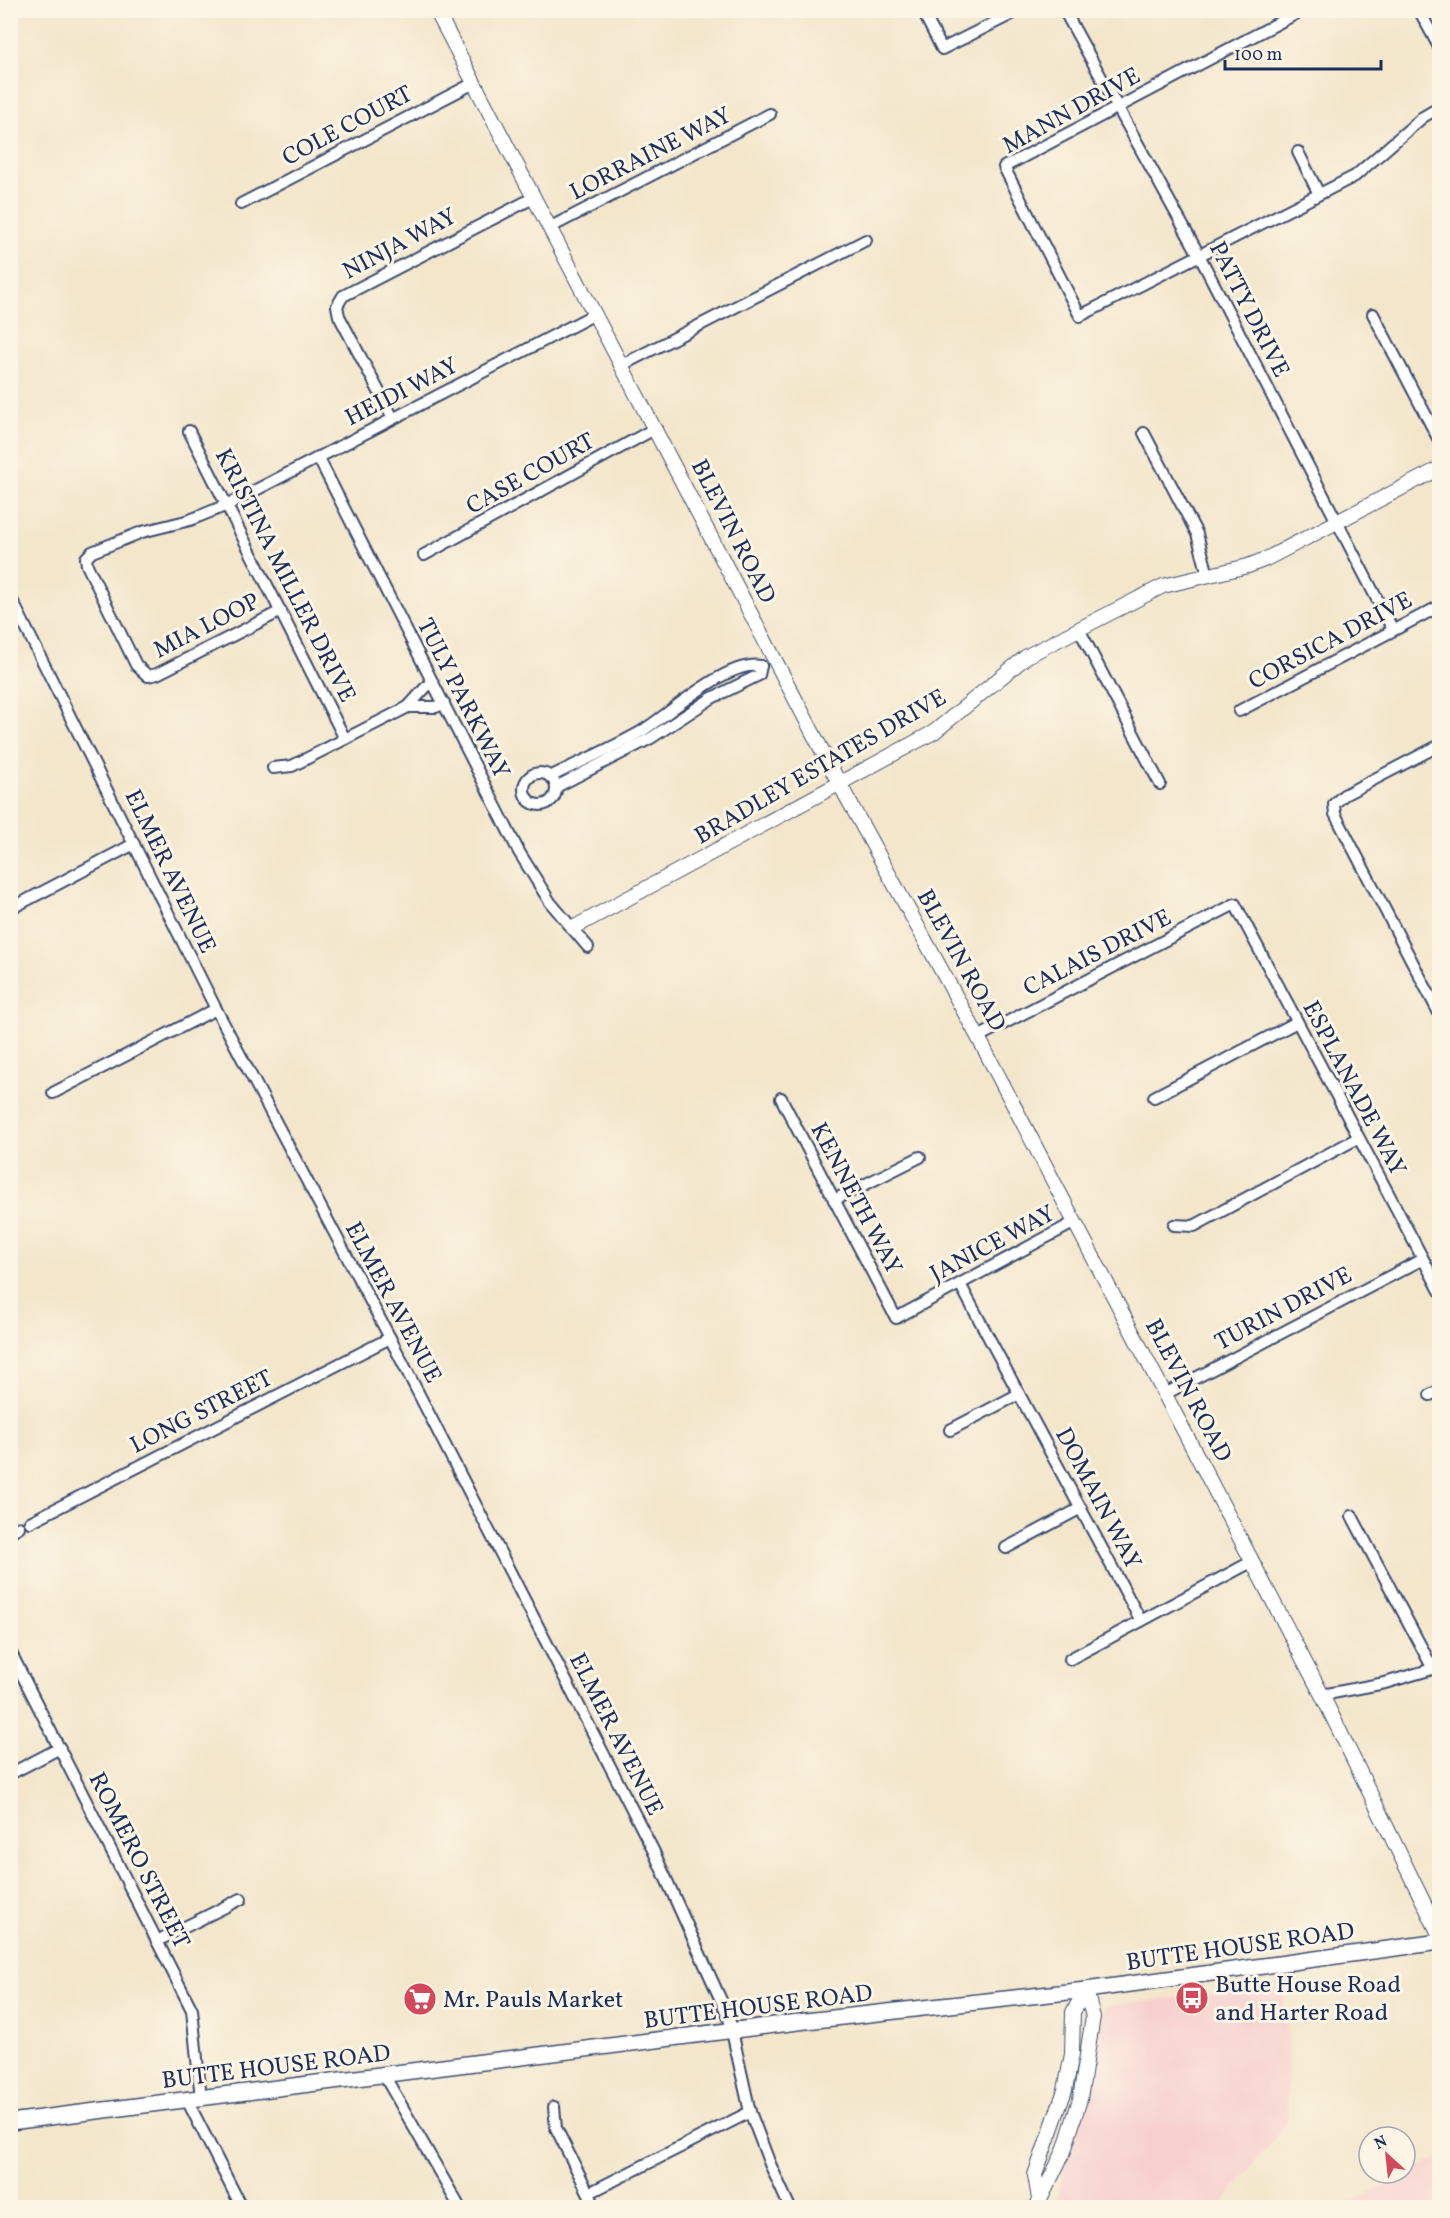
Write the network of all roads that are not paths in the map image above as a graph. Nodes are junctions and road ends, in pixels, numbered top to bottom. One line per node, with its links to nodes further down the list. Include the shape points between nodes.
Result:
1 (436, 10): 8 (street, BLEVIN ROAD)
2 (922, 10): 3 (street, via 942,49)
3 (1020, 10)
4 (1064, 10): 9 (street, PATTY DRIVE)
5 (1303, 10): 9 (street, MANN DRIVE)
6 (1419, 10): 7 (street)
7 (1440, 49)
8 (474, 83): 14 (street, BLEVIN ROAD); 15 (street, COLE COURT)
9 (1116, 107): 18 (street, PATTY DRIVE); 18 (street, MANN DRIVE, via 1004,167 1080,316)
10 (1440, 108): 13 (street, via 1423,117 1355,176)
11 (770, 114): 16 (street, LORRAINE WAY)
12 (1298, 152): 13 (street)
13 (1319, 194): 18 (street)
14 (533, 198): 16 (street, BLEVIN ROAD); 22 (street, NINJA WAY, via 343,296 337,306 339,316)
15 (241, 204)
16 (549, 228): 19 (street, BLEVIN ROAD)
17 (866, 240): 21 (street)
18 (1199, 255): 30 (street, PATTY DRIVE)
19 (595, 314): 21 (street, BLEVIN ROAD); 22 (street, HEIDI WAY)
20 (1373, 314): 26 (street)
21 (622, 365): 23 (street, BLEVIN ROAD)
22 (393, 418): 27 (street, HEIDI WAY)
23 (656, 428): 31 (street, CASE COURT); 38 (street, BLEVIN ROAD)
24 (189, 431): 29 (street, KRISTINA MILLER DRIVE)
25 (1144, 433): 32 (street, via 1197,534)
26 (1440, 442)
27 (318, 457): 29 (street, HEIDI WAY); 40 (street, TULY PARKWAY)
28 (1440, 468): 30 (street, BRADLEY ESTATES DRIVE)
29 (227, 505): 35 (street, KRISTINA MILLER DRIVE); 35 (street, MIA LOOP, via 190,520 142,532 86,558 136,665 148,676 157,674)
30 (1335, 522): 32 (street, BRADLEY ESTATES DRIVE, via 1266,559); 37 (street, PATTY DRIVE)
31 (424, 555)
32 (1208, 575): 36 (street, BRADLEY ESTATES DRIVE, via 1163,586)
33 (10, 596): 53 (street, ELMER AVENUE)
34 (1440, 606): 37 (street, CORSICA DRIVE)
35 (281, 611): 46 (street, KRISTINA MILLER DRIVE)
36 (1079, 628): 51 (street, BRADLEY ESTATES DRIVE, via 1027,656 934,732); 52 (street)
37 (1393, 630): 45 (street, CORSICA DRIVE)
38 (775, 658): 39 (street); 51 (street, BLEVIN ROAD)
39 (761, 666): 41 (street, via 749,664); 42 (street, via 759,675)
40 (434, 683): 43 (street, TULY PARKWAY); 44 (street)
41 (706, 687): 42 (street); 47 (street)
42 (712, 698): 47 (street)
43 (444, 703): 44 (street, via 436,707); 56 (street, TULY PARKWAY, via 536,881)
44 (408, 707): 46 (street)
45 (1239, 711)
46 (345, 739): 49 (street, via 292,766)
47 (632, 742): 50 (street)
48 (1440, 745): 59 (street, via 1344,795 1334,804 1335,814)
49 (273, 768)
50 (553, 782)
51 (839, 783): 56 (street, BRADLEY ESTATES DRIVE); 61 (street, BLEVIN ROAD)
52 (1160, 784)
53 (134, 844): 55 (street); 58 (street, ELMER AVENUE)
54 (1235, 904): 60 (street, ESPLANADE WAY); 61 (street, CALAIS DRIVE)
55 (10, 909)
56 (573, 928): 57 (street, TULY PARKWAY)
57 (588, 947)
58 (216, 1009): 62 (street); 74 (street, ELMER AVENUE)
59 (1440, 1015)
60 (1297, 1022): 63 (street); 65 (street, ESPLANADE WAY)
61 (978, 1037): 68 (street, BLEVIN ROAD)
62 (52, 1093)
63 (1154, 1096)
64 (781, 1098): 67 (street, KENNETH WAY)
65 (1358, 1138): 69 (street, via 1194,1226); 70 (street, ESPLANADE WAY)
66 (920, 1156): 67 (street)
67 (834, 1200): 73 (street, KENNETH WAY)
68 (1075, 1222): 71 (street, JANICE WAY); 76 (street, BLEVIN ROAD)
69 (1174, 1226)
70 (1421, 1260): 72 (street, ESPLANADE WAY); 76 (street, TURIN DRIVE)
71 (960, 1284): 73 (street, JANICE WAY); 75 (street, DOMAIN WAY)
72 (1440, 1291)
73 (896, 1318)
74 (390, 1338): 80 (street, LONG STREET); 95 (street, ELMER AVENUE, via 653,1850 729,2018)
75 (1019, 1394): 77 (street); 78 (street, DOMAIN WAY)
76 (1165, 1394): 82 (street, BLEVIN ROAD)
77 (950, 1430)
78 (1081, 1508): 81 (street); 83 (street, DOMAIN WAY)
79 (1352, 1516): 86 (street)
80 (30, 1522)
81 (1006, 1548)
82 (1252, 1561): 83 (street); 87 (street, BLEVIN ROAD)
83 (1141, 1621): 85 (street)
84 (10, 1651): 88 (street, ROMERO STREET)
85 (1070, 1659)
86 (1436, 1668): 87 (street)
87 (1322, 1695): 91 (street, BLEVIN ROAD)
88 (60, 1748): 89 (street); 92 (street, ROMERO STREET)
89 (10, 1774)
90 (241, 1899): 92 (street)
91 (1440, 1936)
92 (157, 1941): 97 (street, ROMERO STREET, via 192,2010)
93 (1440, 1942): 94 (main road, BUTTE HOUSE ROAD)
94 (1086, 1990): 95 (main road, BUTTE HOUSE ROAD); 102 (street, via 1073,2012 1072,2054 1065,2090 1035,2175); 102 (street, via 1093,2017 1080,2099 1064,2151)
95 (731, 2032): 96 (main road, BUTTE HOUSE ROAD); 99 (street, ELMER AVENUE)
96 (384, 2075): 97 (main road, BUTTE HOUSE ROAD); 104 (street)
97 (194, 2099): 100 (main road, BUTTE HOUSE ROAD); 103 (street)
98 (554, 2107): 101 (street, via 556,2128)
99 (750, 2112): 101 (street); 106 (street, ELMER AVENUE)
100 (10, 2122)
101 (589, 2193): 105 (street)
102 (1038, 2203)
103 (242, 2208)
104 (460, 2208)
105 (596, 2208)
106 (790, 2208)

